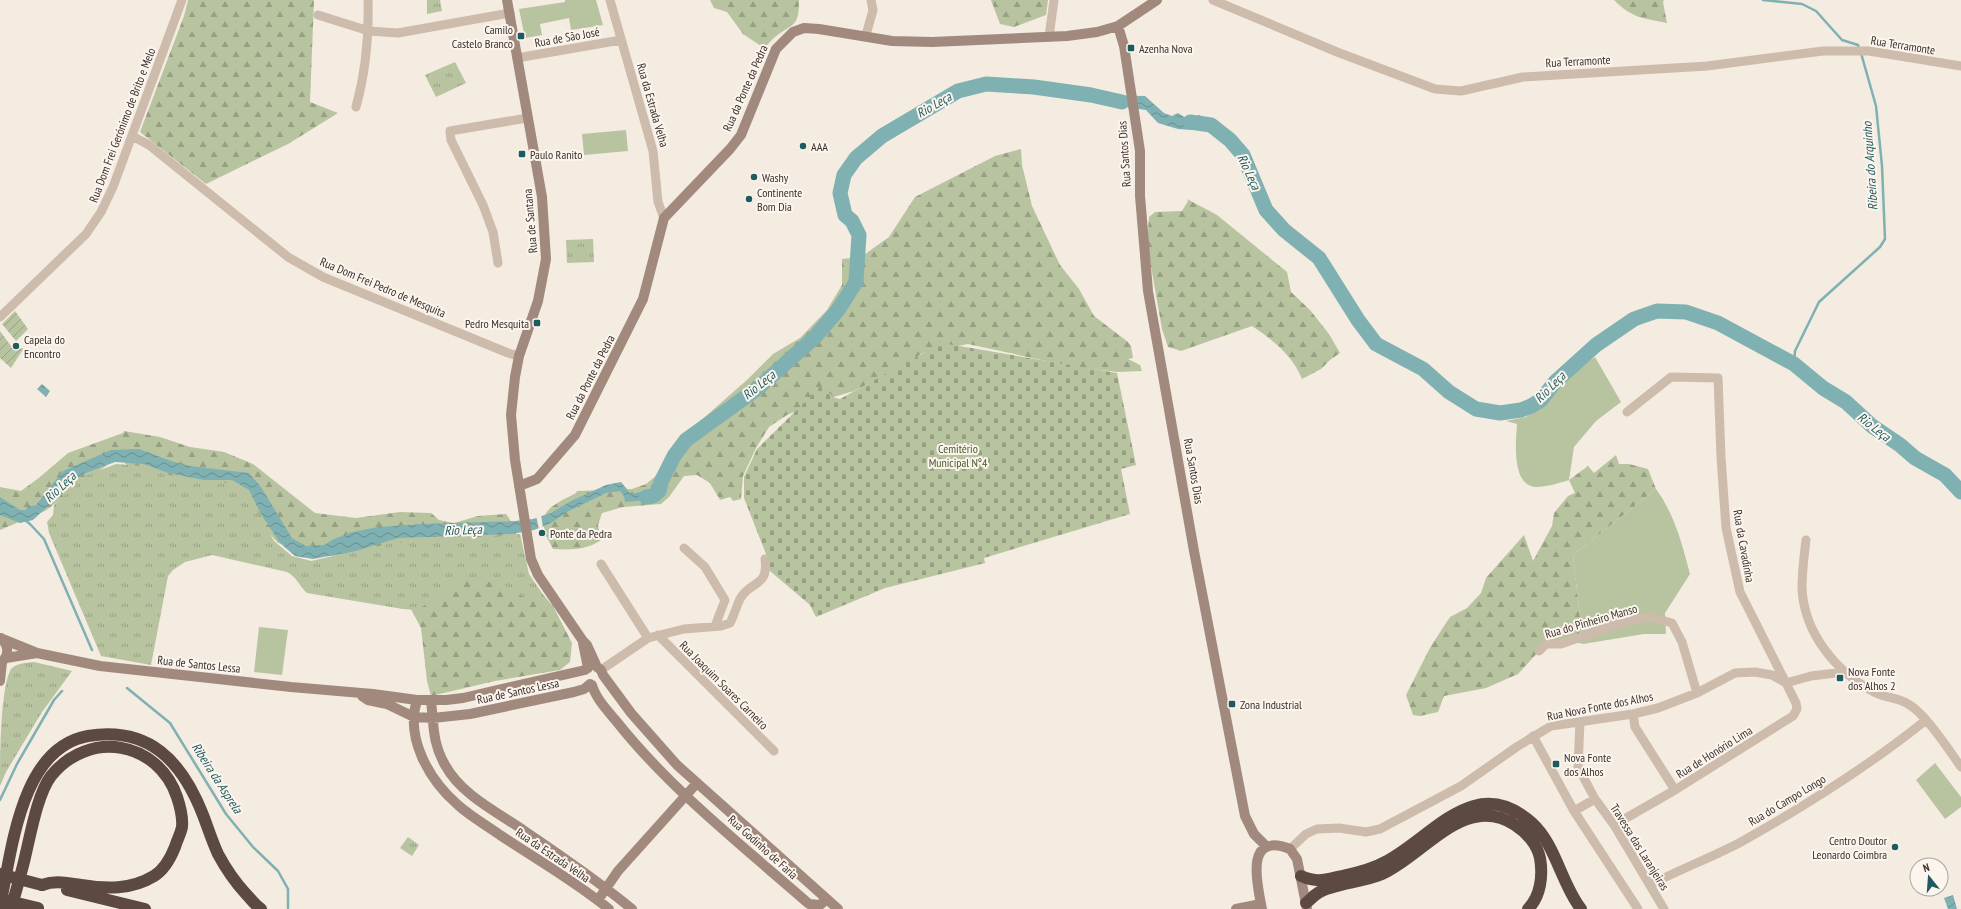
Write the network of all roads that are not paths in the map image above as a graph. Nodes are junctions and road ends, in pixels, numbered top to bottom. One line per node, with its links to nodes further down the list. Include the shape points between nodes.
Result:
1 (182, 0): 20 (street, Rua Dom Frei Gerónimo de Brito e Melo)
2 (368, 0): 12 (street)
3 (507, 0): 9 (street, Rua de Santana)
4 (610, 0): 15 (street, Rua da Estrada Velha)
5 (871, 0): 13 (street, via 873,10)
6 (1054, 0): 14 (street)
7 (1157, 0): 11 (street, Rua da Ponte da Pedra)
8 (1213, 0): 17 (street, Rua Terramonte, via 1337,52 1435,89 1461,91 1546,74 1707,66 1823,51 1869,51)
9 (510, 13): 12 (street, via 398,33); 16 (street, Rua de Santana)
10 (318, 15): 12 (street)
11 (1118, 26): 14 (street, Rua da Ponte da Pedra, via 1097,32); 63 (street, Rua Santos Dias, via 1124,46 1140,151 1140,196 1148,291 1194,551 1245,816 1254,834)
12 (369, 31): 18 (street)
13 (866, 35): 14 (street, Rua da Ponte da Pedra, via 892,41 932,42); 21 (street, Rua da Ponte da Pedra, via 804,28 793,32 785,39 776,49 741,135)
14 (1049, 37)
15 (621, 40): 16 (street, Rua de São José); 21 (street, Rua da Estrada Velha, via 653,151 658,202)
16 (517, 58): 19 (street, Rua de Santana)
17 (1961, 66)
18 (356, 107)
19 (527, 118): 22 (street, via 450,131 451,140 483,205 493,232); 24 (street, Rua de Santana, via 544,213 546,259 538,301)
20 (132, 136): 23 (street, Rua Dom Frei Gerónimo de Brito e Melo, via 113,187 101,212 86,234); 24 (street, Rua Dom Frei Pedro de Mesquita, via 149,145 288,257 323,277)
21 (664, 218): 26 (street, Rua da Ponte da Pedra, via 643,300 575,435 537,479)
22 (498, 263)
23 (0, 317)
24 (519, 356): 26 (street, Rua de Santana, via 512,415)
25 (1627, 412): 41 (street, Rua da Cavadinha, via 1670,377 1718,374 1726,528 1740,592)
26 (519, 486): 38 (street, Rua Godinho de Faria, via 531,559 538,575 587,645)
27 (1806, 540): 39 (street, via 1802,590 1809,618 1821,646)
28 (684, 548): 31 (street, via 705,566 725,600)
29 (765, 559): 31 (street, via 764,576 745,592 730,623)
30 (600, 564): 34 (street)
31 (715, 626): 32 (street)
32 (658, 635): 34 (street); 53 (street, Rua Joaquim Soares Carneiro)
33 (0, 638): 36 (street, Rua de Santos Lessa); 37 (street, via 7,647)
34 (648, 638): 38 (street)
35 (1539, 651): 43 (street, Rua do Pinheiro Manso, via 1546,644 1561,644 1627,621 1650,617 1672,623 1682,642)
36 (37, 653): 37 (street, Rua de Santos Lessa); 44 (street, Rua de Santos Lessa, via 100,666)
37 (2, 661): 40 (street)
38 (595, 670): 42 (street, via 600,682); 42 (street, Rua Godinho de Faria, via 584,678); 46 (street, Rua de Santos Lessa, via 463,698); 55 (street, Rua Godinho de Faria, via 650,736)
39 (1844, 672): 41 (street, via 1811,676); 50 (street, via 1877,694 1909,704)
40 (0, 681)
41 (1786, 683): 43 (street, Rua Nova Fonte dos Alhos, via 1772,675 1743,672 1735,673); 56 (street, Rua de Honório Lima, via 1796,703 1793,716)
42 (591, 685): 49 (street, Rua de Santos Lessa, via 574,692 470,714); 57 (street, Rua Godinho de Faria, via 599,699 640,750)
43 (1698, 693): 47 (street, Rua Nova Fonte dos Alhos)
44 (358, 694): 45 (street, Rua de Santos Lessa); 48 (street, Rua de Santos Lessa)
45 (417, 700): 46 (street, Rua de Santos Lessa); 48 (street, Rua da Estrada Velha)
46 (431, 700): 49 (street, Rua da Estrada Velha)
47 (1633, 714): 51 (street, Rua Nova Fonte dos Alhos); 56 (street, via 1635,727)
48 (414, 716): 49 (street, Rua de Santos Lessa); 62 (street, Rua da Estrada Velha, via 413,730 430,774 457,805)
49 (433, 718): 60 (street, Rua da Estrada Velha, via 434,741 456,781)
50 (1926, 720): 54 (street); 68 (street, Rua do Campo Longo, via 1889,750 1747,838)
51 (1580, 722): 52 (street, Rua Nova Fonte dos Alhos, via 1551,726); 58 (street, Travessa das Laranjeiras, via 1578,767)
52 (1533, 736): 59 (street); 64 (street, Rua Nova Fonte dos Alhos, via 1461,786 1380,829 1366,832 1339,828 1317,829 1306,834)
53 (774, 751)
54 (1961, 767)
55 (697, 783): 57 (street); 71 (street, Rua Godinho de Faria)
56 (1676, 790): 61 (street, Rua de Honório Lima)
57 (686, 795): 69 (street); 71 (street, Rua Godinho de Faria, via 809,904 820,905)
58 (1595, 799): 59 (street, Travessa das Laranjeiras); 61 (street, Travessa das Laranjeiras)
59 (1574, 811): 86 (street)
60 (504, 816): 62 (street); 69 (street, Rua da Estrada Velha)
61 (1614, 825): 68 (street, Travessa das Laranjeiras)
62 (494, 831): 72 (street, Rua da Estrada Velha)
63 (1267, 847): 64 (street); 74 (street, via 1258,855 1256,862 1255,872)
64 (1290, 849): 66 (street, via 1297,859)
65 (0, 874): 67 (highway, bridge)
66 (1301, 876): 75 (street); 85 (highway, via 1316,881 1364,871 1388,861 1456,812 1475,805 1491,804 1506,807 1533,823 1551,850 1573,899)
67 (42, 885): 77 (highway, via 53,881 98,888 121,888 145,881 156,874 171,857 182,826 181,808 173,784 161,768 145,755 114,746 100,747 79,753 50,776 35,816); 78 (highway)
68 (1650, 885): 87 (street, Travessa das Laranjeiras)
69 (606, 888): 72 (street); 81 (street, Rua da Estrada Velha)
70 (0, 899): 76 (highway, bridge)
71 (827, 899): 82 (street, Rua Godinho de Faria)
72 (598, 900): 80 (street, Rua da Estrada Velha)
73 (0, 906): 79 (highway, via 24,798 43,764 60,748 82,737 102,734 127,736 149,742 164,753 180,771 192,792 229,873)
74 (1261, 906): 83 (street)
75 (1306, 906): 84 (highway, via 1318,893 1326,889 1358,882 1400,865 1453,825 1480,815 1508,820 1522,829 1538,852 1541,880 1538,892)
76 (40, 908)
77 (11, 909)
78 (145, 909)
79 (261, 909)
80 (608, 909)
81 (632, 909)
82 (838, 909)
83 (1236, 909)
84 (1528, 909)
85 (1581, 909)
86 (1638, 909)
87 (1664, 909)

